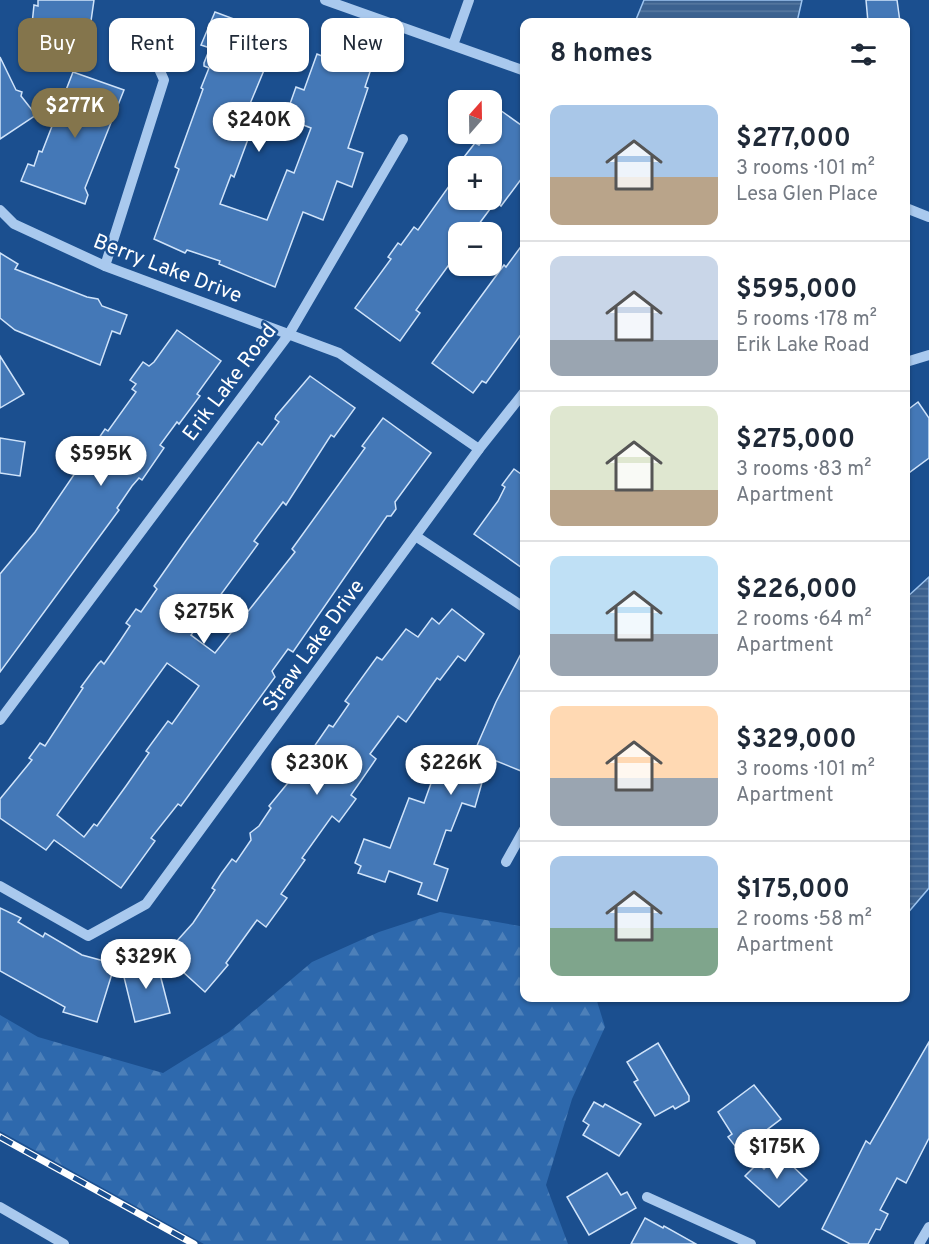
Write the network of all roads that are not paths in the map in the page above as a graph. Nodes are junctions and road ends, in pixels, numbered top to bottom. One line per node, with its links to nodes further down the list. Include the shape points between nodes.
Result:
1 (326, 0): 3 (street)
2 (469, 0): 3 (street)
3 (453, 45): 4 (street)
4 (520, 69)
5 (160, 72): 10 (street, via 164,80)
6 (403, 139): 11 (street, Erik Lake Road)
7 (910, 209): 9 (street)
8 (0, 210): 10 (street, Berry Lake Drive, via 14,224)
9 (929, 216)
10 (105, 267): 11 (street, Berry Lake Drive)
11 (289, 334): 15 (street, Berry Lake Drive, via 339,353); 18 (street, Erik Lake Road)
12 (929, 355): 13 (street)
13 (910, 361)
14 (520, 398): 15 (street, Straw Lake Drive)
15 (479, 449): 16 (street, Straw Lake Drive)
16 (417, 537): 17 (street); 21 (street, Straw Lake Drive, via 146,904 88,936)
17 (520, 605)
18 (0, 720)
19 (520, 837): 20 (street)
20 (506, 862)
21 (0, 886)
22 (647, 1197): 26 (street)
23 (0, 1207): 25 (street)
24 (929, 1227): 27 (street)
25 (64, 1244)
26 (751, 1244)
27 (919, 1244)

